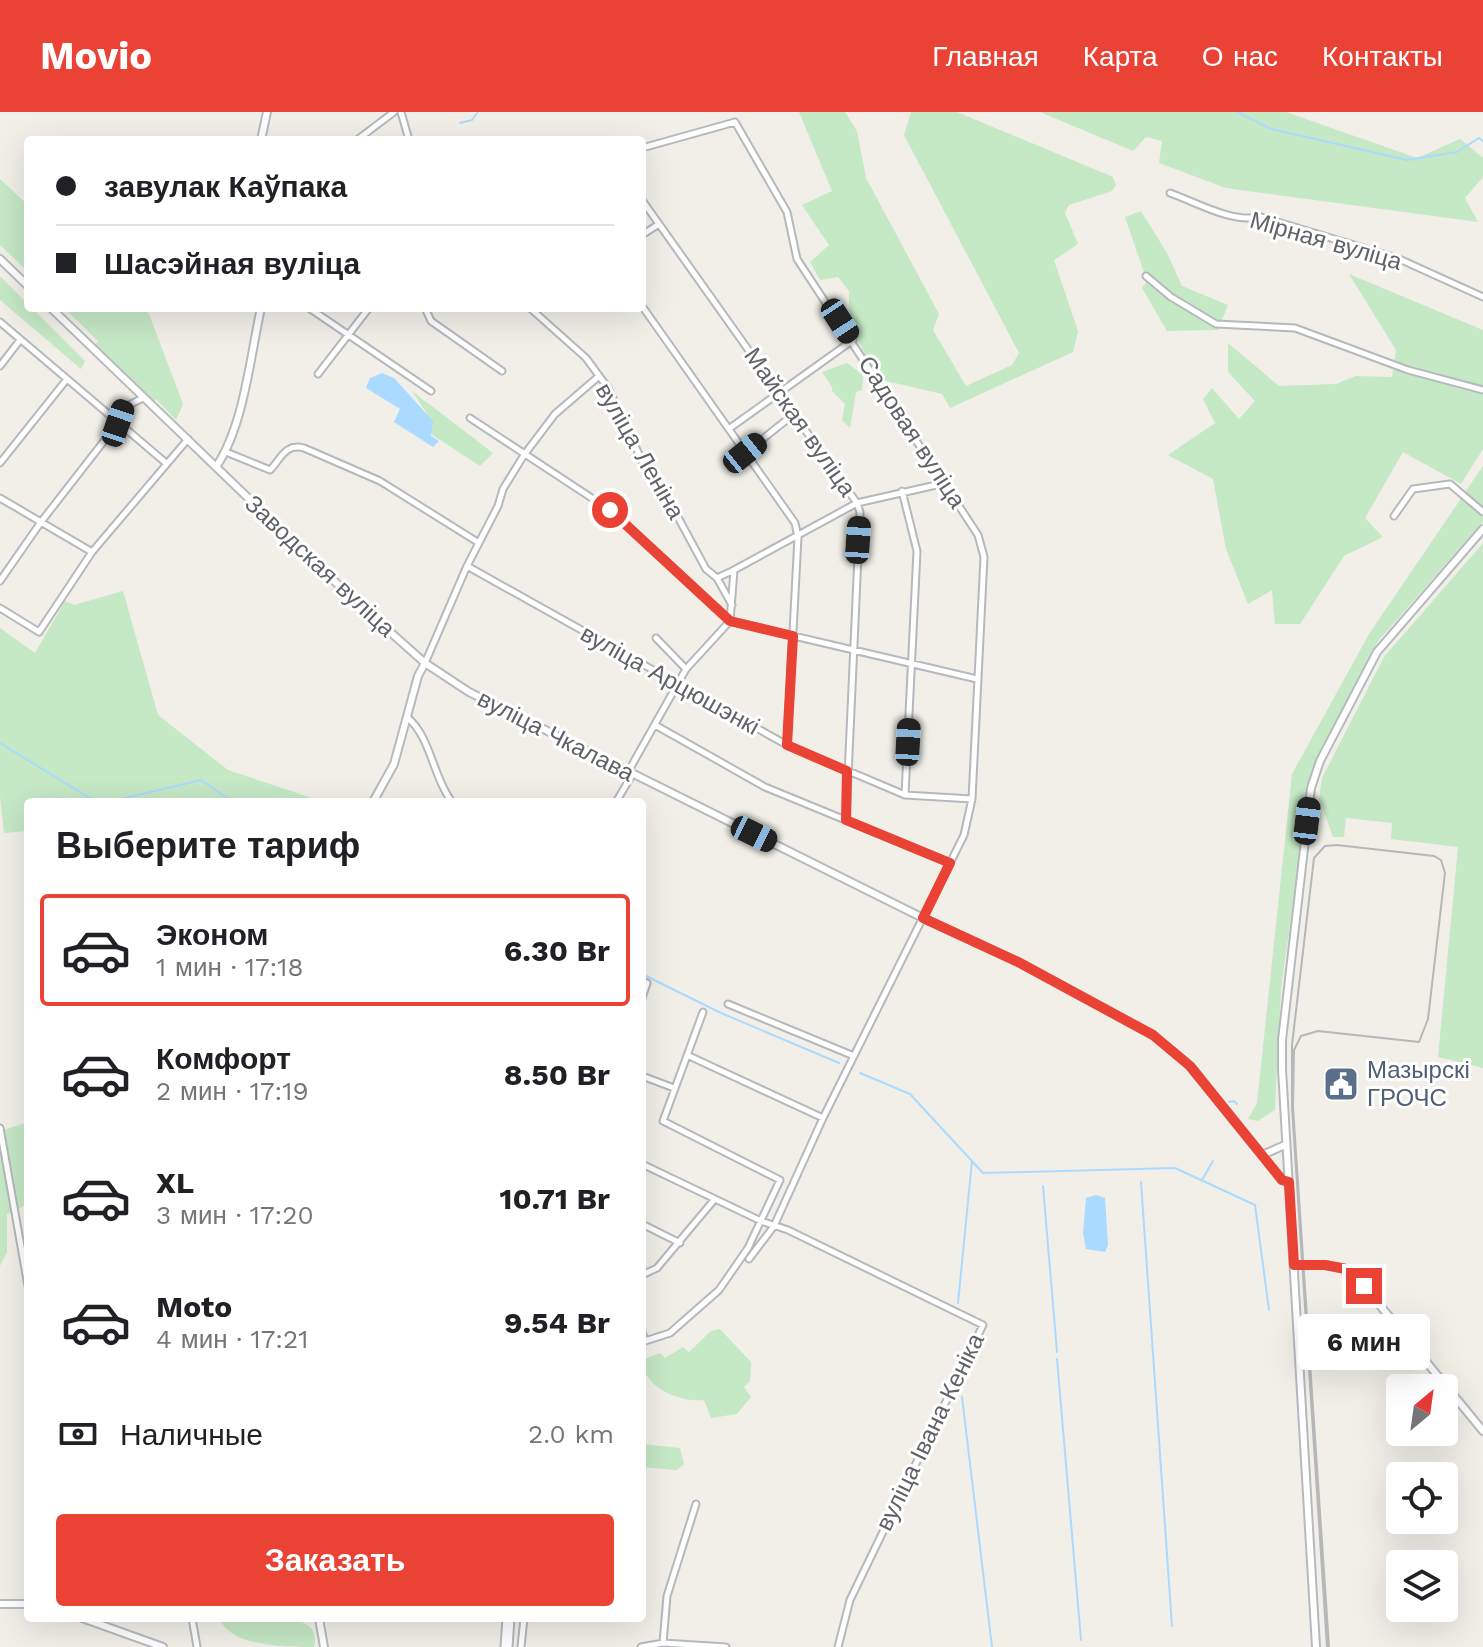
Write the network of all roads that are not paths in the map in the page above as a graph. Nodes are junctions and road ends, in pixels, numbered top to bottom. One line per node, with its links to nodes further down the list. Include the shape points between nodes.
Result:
1 (267, 112): 4 (main road)
2 (394, 112): 5 (street)
3 (401, 112): 6 (street)
4 (262, 136)
5 (362, 136)
6 (408, 136)
7 (646, 147): 26 (street, Садовая вуліца, via 735,122 787,212 797,259)
8 (1170, 193): 15 (street, Мірная вуліца, via 1217,211 1261,217 1384,254)
9 (646, 206): 10 (street, Майская вуліца)
10 (659, 224): 11 (street); 34 (street, Майская вуліца)
11 (646, 232)
12 (0, 259): 14 (main road)
13 (1146, 276): 32 (street, via 1216,324 1295,328 1408,370)
14 (24, 282)
15 (1482, 294)
16 (55, 312): 35 (main road, Заводская вуліца)
17 (260, 312): 41 (main road)
18 (315, 312): 24 (street)
19 (366, 312): 24 (street)
20 (427, 312): 28 (street, via 431,321)
21 (534, 312): 30 (street, вуліца Леніна, via 586,358)
22 (646, 312): 39 (street)
23 (0, 322): 25 (street)
24 (349, 334): 29 (street); 33 (street)
25 (20, 340): 27 (street); 31 (street)
26 (853, 340): 34 (street); 47 (street, Садовая вуліца)
27 (0, 366)
28 (502, 371)
29 (318, 374)
30 (598, 377): 43 (street, via 555,414); 60 (street, вуліца Леніна, via 643,463 706,569)
31 (67, 379): 38 (street); 44 (street)
32 (1483, 390)
33 (431, 391)
34 (781, 393): 36 (street, Майская вуліца); 39 (street)
35 (143, 398): 38 (street, via 123,408); 40 (main road, Заводская вуліца)
36 (794, 414): 42 (street); 50 (street, Майская вуліца)
37 (470, 418): 43 (street)
38 (118, 423): 45 (street); 53 (street)
39 (730, 428): 42 (street)
40 (188, 439): 45 (street); 46 (main road, Заводская вуліца)
41 (226, 452): 46 (main road); 56 (street, via 270,470 285,450 304,448 380,481)
42 (745, 453): 55 (street, via 795,523)
43 (524, 455): 56 (street); 64 (street, via 610,510)
44 (0, 463)
45 (166, 463): 57 (street)
46 (216, 467): 69 (main road, Заводская вуліца)
47 (945, 483): 48 (street); 71 (street, Садовая вуліца, via 978,535 984,557)
48 (902, 491): 50 (street); 68 (street, via 917,551)
49 (0, 498): 53 (street)
50 (857, 503): 55 (street); 67 (street, Майская вуліца)
51 (1483, 512): 52 (street, via 1450,484 1413,489)
52 (1394, 516)
53 (41, 522): 57 (street); 61 (street)
54 (1483, 529): 94 (main road, via 1382,645 1315,774 1282,1040)
55 (798, 537): 59 (street); 65 (street)
56 (479, 543): 58 (street)
57 (92, 552): 63 (street, via 39,632)
58 (467, 566): 69 (street); 72 (street, вуліца Арцюшэнкі)
59 (734, 570): 60 (street); 62 (street)
60 (717, 578): 62 (street, вуліца Леніна)
61 (0, 581)
62 (733, 606): 64 (street)
63 (0, 608)
64 (730, 621): 65 (street); 70 (street)
65 (793, 636): 67 (street); 75 (street)
66 (656, 638): 70 (street)
67 (852, 648): 68 (street); 76 (street, Майская вуліца)
68 (911, 662): 71 (street); 78 (street)
69 (425, 663): 73 (main road); 77 (main road, вуліца Чкалава, via 469,692)
70 (686, 669): 72 (street)
71 (977, 679): 82 (street, Садовая вуліца)
72 (679, 685): 74 (street); 75 (street, вуліца Арцюшэнкі)
73 (408, 718): 79 (main road, via 394,764); 80 (street, via 419,728)
74 (654, 724): 77 (street); 83 (street, via 765,787)
75 (787, 745): 76 (street, вуліца Арцюшэнкі)
76 (847, 771): 78 (street, вуліца Арцюшэнкі); 83 (street, Майская вуліца)
77 (630, 774): 81 (street); 85 (main road, вуліца Чкалава)
78 (905, 795): 82 (street, вуліца Арцюшэнкі)
79 (375, 798)
80 (449, 798)
81 (618, 798)
82 (972, 799): 84 (street, Садовая вуліца, via 964,835)
83 (846, 820): 84 (street)
84 (950, 863): 85 (street, Садовая вуліца)
85 (923, 918): 89 (street, Садовая вуліца); 95 (main road, вуліца Чкалава, via 1153,1035 1190,1066)
86 (728, 1004): 89 (street)
87 (703, 1012): 88 (street)
88 (687, 1055): 91 (street); 92 (street)
89 (854, 1056): 92 (street, Садовая вуліца)
90 (646, 1078): 91 (street)
91 (674, 1088): 99 (street, via 663,1121 780,1180)
92 (823, 1118): 101 (street, Садовая вуліца)
93 (0, 1128): 104 (street)
94 (1285, 1145): 95 (main road); 97 (main road)
95 (1262, 1155): 97 (main road, вуліца Чкалава)
96 (646, 1166): 98 (street)
97 (1289, 1182): 105 (main road)
98 (714, 1200): 99 (street); 102 (street)
99 (761, 1221): 101 (street); 107 (street, via 719,1290 670,1333)
100 (646, 1226): 102 (street)
101 (774, 1226): 103 (street, Садовая вуліца); 125 (street, вуліца Івана Кеніка, via 983,1325 850,1600)
102 (680, 1243): 106 (street)
103 (749, 1259)
104 (24, 1263)
105 (1294, 1265): 108 (main road, via 1351,1270); 126 (main road)
106 (646, 1273)
107 (646, 1340)
108 (1483, 1431)
109 (696, 1504): 117 (street, via 667,1596)
110 (0, 1604): 111 (main road)
111 (24, 1604)
112 (93, 1622): 118 (main road)
113 (193, 1622): 119 (street)
114 (320, 1622): 120 (main road)
115 (509, 1622): 121 (street)
116 (524, 1622): 122 (street)
117 (663, 1643): 123 (street); 124 (street)
118 (163, 1647)
119 (197, 1647)
120 (324, 1647)
121 (506, 1647)
122 (521, 1647)
123 (641, 1647)
124 (726, 1647)
125 (838, 1647)
126 (1316, 1647)

